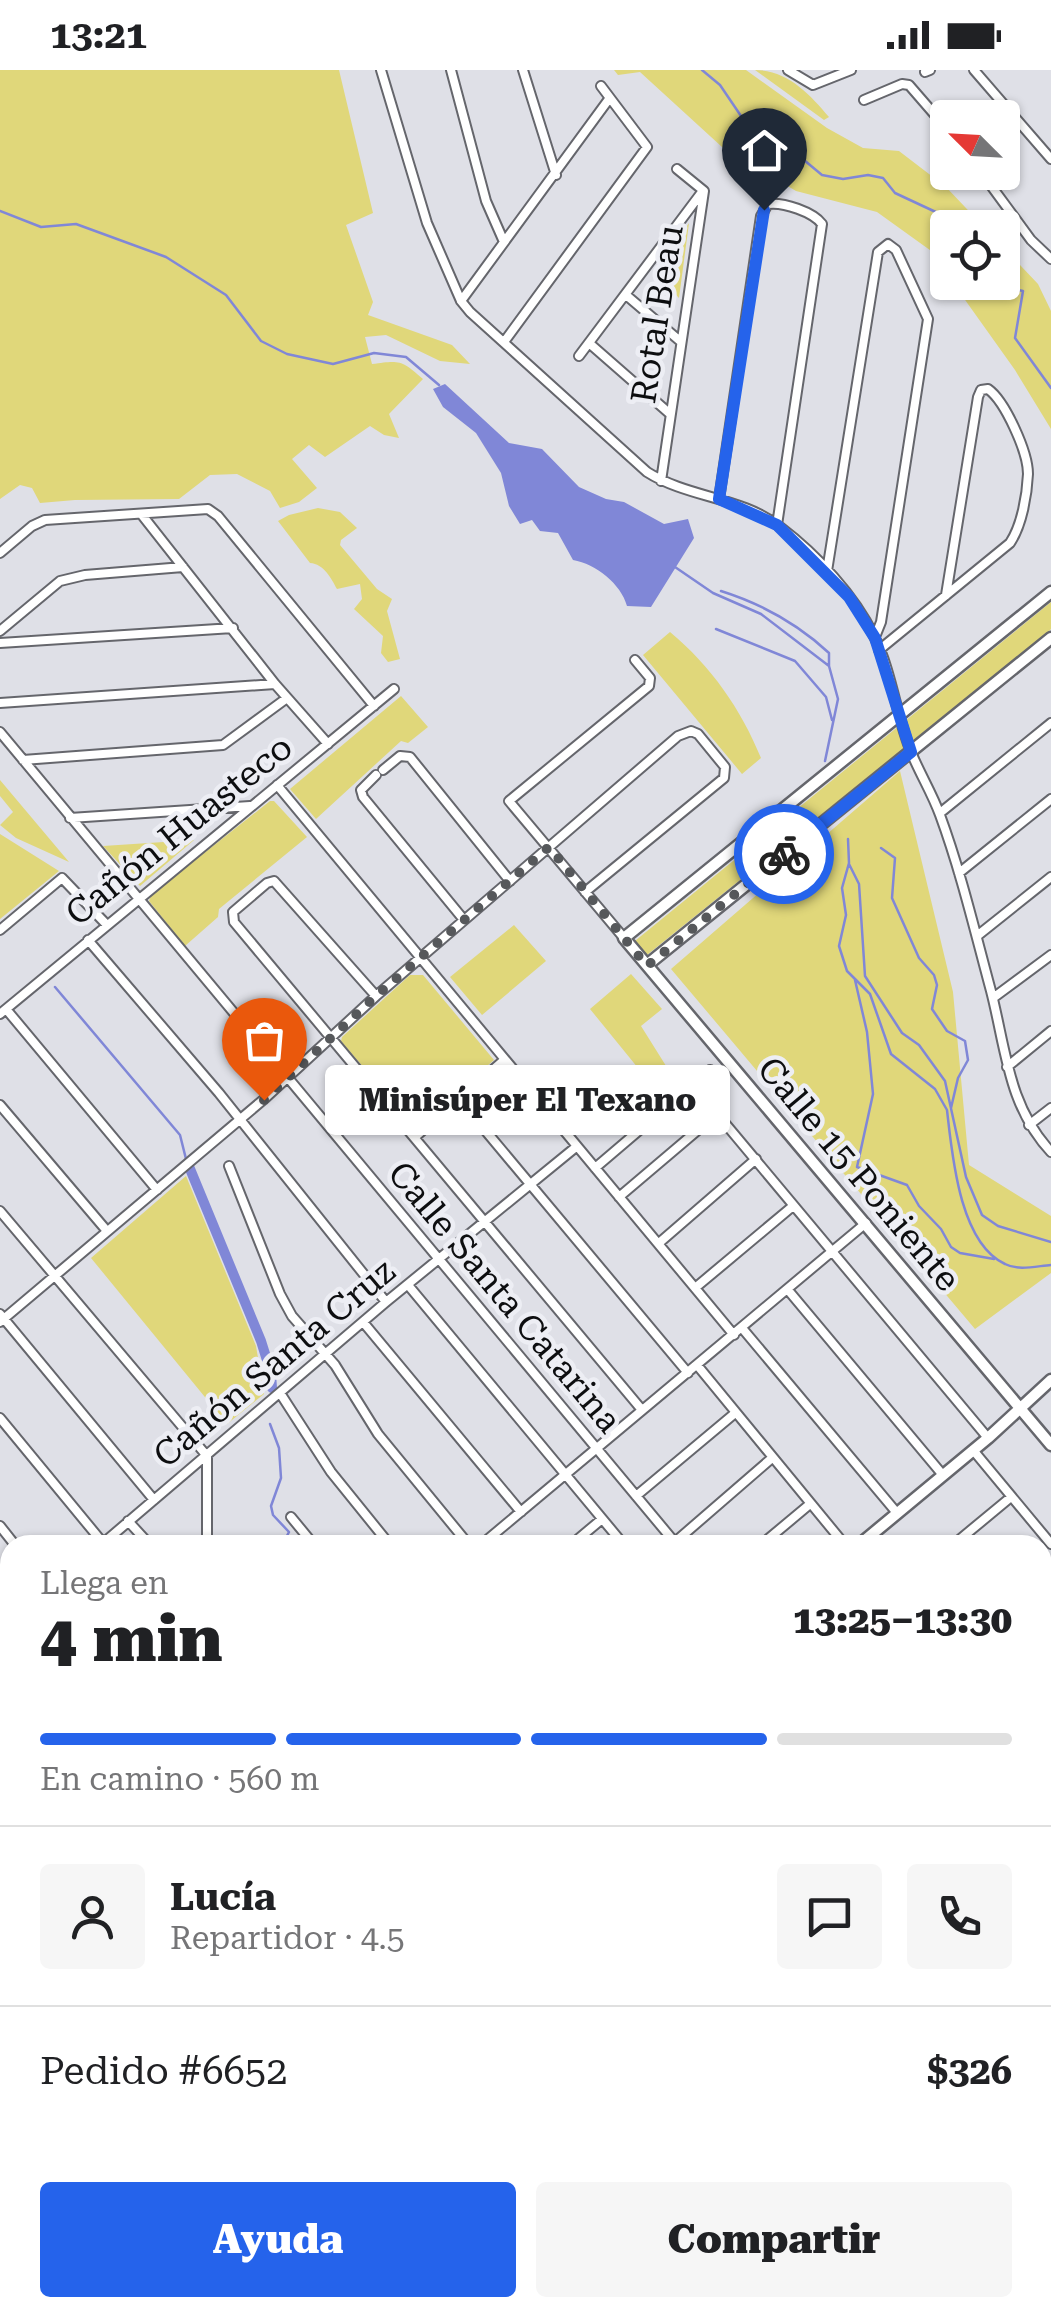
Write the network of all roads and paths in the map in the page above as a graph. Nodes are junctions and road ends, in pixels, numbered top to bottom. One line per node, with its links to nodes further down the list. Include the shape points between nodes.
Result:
1 (381, 70): 19 (street, via 428,223)
2 (450, 70): 16 (street, via 486,202)
3 (523, 70): 13 (street)
4 (788, 70): 5 (street, via 813,85)
5 (851, 70)
6 (974, 70): 11 (street)
7 (601, 86): 8 (street)
8 (609, 99): 13 (street); 21 (street, via 647,147)
9 (864, 100): 10 (street, via 902,84)
10 (930, 109)
11 (1051, 159)
12 (676, 169): 15 (street, Rotal Beau)
13 (556, 175): 16 (street)
14 (995, 190): 17 (street)
15 (704, 191): 18 (street); 20 (street, Rotal Beau)
16 (504, 242): 19 (street)
17 (1051, 258)
18 (626, 295): 20 (street); 22 (street)
19 (461, 301): 21 (street)
20 (680, 341): 24 (street, Rotal Beau)
21 (504, 342): 25 (street)
22 (589, 343): 23 (street); 24 (street)
23 (578, 356)
24 (669, 413): 25 (street, Rotal Beau)
25 (661, 481): 26 (street)
26 (719, 499): 28 (street); 28 (street, via 761,216 768,204 780,204 821,220)
27 (142, 515): 29 (street, via 38,522); 30 (street); 45 (street, via 208,509 218,516)
28 (777, 525): 31 (street)
29 (0, 553)
30 (184, 567): 34 (street); 35 (street, via 60,581)
31 (827, 571): 36 (street); 36 (street, via 878,252 885,244 896,250 928,318)
32 (1051, 592): 46 (street)
33 (946, 596): 33 (street, via 1010,543 1028,474 1002,404 984,389); 39 (street)
34 (233, 628): 38 (street); 41 (street)
35 (0, 631)
36 (875, 638): 39 (street)
37 (1051, 638): 50 (street)
38 (0, 643)
39 (879, 650): 46 (street)
40 (635, 660): 57 (street, via 650,682 509,801)
41 (275, 684): 43 (street); 44 (street)
42 (394, 689): 45 (street, Cañón Huasteco)
43 (287, 698): 49 (street); 51 (street, via 223,745)
44 (0, 702)
45 (374, 706): 49 (street, Cañón Huasteco)
46 (898, 715): 50 (street); 67 (street)
47 (1051, 723): 55 (street)
48 (0, 732): 51 (street, Calle Santa Catarina)
49 (328, 744): 52 (street, Cañón Huasteco)
50 (911, 752): 55 (street); 71 (street)
51 (23, 760): 56 (street, Calle Santa Catarina)
52 (277, 786): 54 (street, Cañón Huasteco); 70 (street)
53 (1051, 800): 58 (street)
54 (251, 806): 56 (street); 62 (street, Cañón Huasteco)
55 (940, 813): 58 (street)
56 (70, 818): 62 (street, Calle Santa Catarina)
57 (549, 847): 60 (street); 61 (street); 61 (street, via 678,736 691,731 702,738 724,778)
58 (958, 873): 66 (street)
59 (1051, 877): 66 (street)
60 (510, 881): 63 (street); 63 (street, via 406,754 379,772 361,790 363,797)
61 (586, 892): 67 (street)
62 (138, 899): 64 (street, Cañón Huasteco); 80 (street, Calle Santa Catarina)
63 (464, 920): 70 (street)
64 (107, 925): 65 (street, via 62,878); 68 (street, Cañón Huasteco)
65 (0, 930)
66 (976, 936): 73 (street)
67 (624, 938): 71 (street, Calle 15 Poniente)
68 (88, 940): 74 (street, Cañón Huasteco); 86 (street)
69 (1051, 955): 73 (street)
70 (421, 957): 72 (street); 77 (street)
71 (647, 966): 99 (street, Calle 15 Poniente)
72 (376, 996): 76 (street); 76 (street, via 274,882 252,895 232,916)
73 (993, 998): 78 (street)
74 (3, 1012): 95 (street)
75 (1051, 1031): 78 (street)
76 (330, 1038): 80 (street); 88 (street)
77 (503, 1061): 82 (street); 89 (street)
78 (1007, 1067): 87 (street)
79 (710, 1070): 81 (street)
80 (286, 1080): 86 (street); 104 (street, Calle Santa Catarina)
81 (693, 1085): 85 (street); 93 (street)
82 (459, 1099): 88 (street); 94 (street)
83 (0, 1104): 101 (street)
84 (1051, 1108): 87 (street)
85 (718, 1113): 91 (street); 96 (street)
86 (239, 1119): 95 (street); 109 (street)
87 (1029, 1125): 90 (street)
88 (415, 1137): 100 (street)
89 (576, 1147): 93 (street); 94 (street, Cañón Santa Cruz)
90 (1051, 1152)
91 (756, 1159): 97 (street); 102 (street)
92 (229, 1166): 114 (street, via 285,1304)
93 (594, 1168): 96 (street)
94 (532, 1184): 100 (street, Cañón Santa Cruz); 116 (street)
95 (156, 1190): 101 (street)
96 (620, 1197): 102 (street)
97 (793, 1206): 103 (street); 107 (street)
98 (0, 1212): 105 (street)
99 (866, 1223): 103 (street); 119 (street, Calle 15 Poniente)
100 (484, 1224): 104 (street, Cañón Santa Cruz); 120 (street)
101 (107, 1231): 105 (street)
102 (660, 1244): 107 (street)
103 (834, 1251): 108 (street); 123 (street)
104 (438, 1262): 106 (street, Cañón Santa Cruz); 125 (street, Calle Santa Catarina)
105 (54, 1277): 110 (street); 127 (street)
106 (408, 1285): 109 (street, Cañón Santa Cruz); 129 (street)
107 (696, 1288): 113 (street)
108 (788, 1290): 112 (street); 130 (street)
109 (386, 1302): 111 (street, Cañón Santa Cruz)
110 (1, 1318): 133 (street)
111 (363, 1322): 114 (street, Cañón Santa Cruz); 135 (street)
112 (742, 1328): 113 (street); 136 (street)
113 (734, 1335): 115 (street)
114 (324, 1356): 118 (street, Cañón Santa Cruz); 146 (street)
115 (698, 1366): 116 (street); 121 (street)
116 (688, 1373): 120 (street)
117 (1051, 1380): 119 (street)
118 (280, 1392): 127 (street, Cañón Santa Cruz); 145 (street)
119 (1020, 1407): 123 (street); 124 (street, Calle 15 Poniente)
120 (642, 1410): 125 (street)
121 (734, 1414): 128 (street); 131 (street)
122 (0, 1418): 140 (street)
123 (988, 1438): 126 (street)
124 (1051, 1446)
125 (596, 1449): 129 (street); 131 (street, Calle Santa Catarina)
126 (973, 1450): 130 (street); 132 (street)
127 (207, 1456): 133 (street, Cañón Santa Cruz); 143 (street)
128 (772, 1458): 134 (street); 151 (street)
129 (565, 1474): 135 (street); 138 (street)
130 (942, 1474): 136 (street)
131 (636, 1496): 150 (street, Calle Santa Catarina)
132 (1010, 1496): 155 (street); 156 (street)
133 (154, 1500): 139 (street, Cañón Santa Cruz)
134 (810, 1504): 152 (street); 153 (street)
135 (521, 1512): 147 (street)
136 (897, 1514): 154 (street)
137 (292, 1517): 144 (street)
138 (602, 1519): 148 (street); 149 (street)
139 (128, 1521): 141 (street, Cañón Santa Cruz); 142 (street)
140 (95, 1535)
141 (112, 1535)
142 (141, 1535)
143 (207, 1535)
144 (306, 1535)
145 (382, 1535)
146 (461, 1535)
147 (493, 1535)
148 (583, 1535)
149 (616, 1535)
150 (669, 1535)
151 (685, 1535)
152 (772, 1535)
153 (836, 1535)
154 (871, 1535)
155 (965, 1535)
156 (1043, 1535)
157 (627, 2317): 158 (street)
158 (639, 2317)

